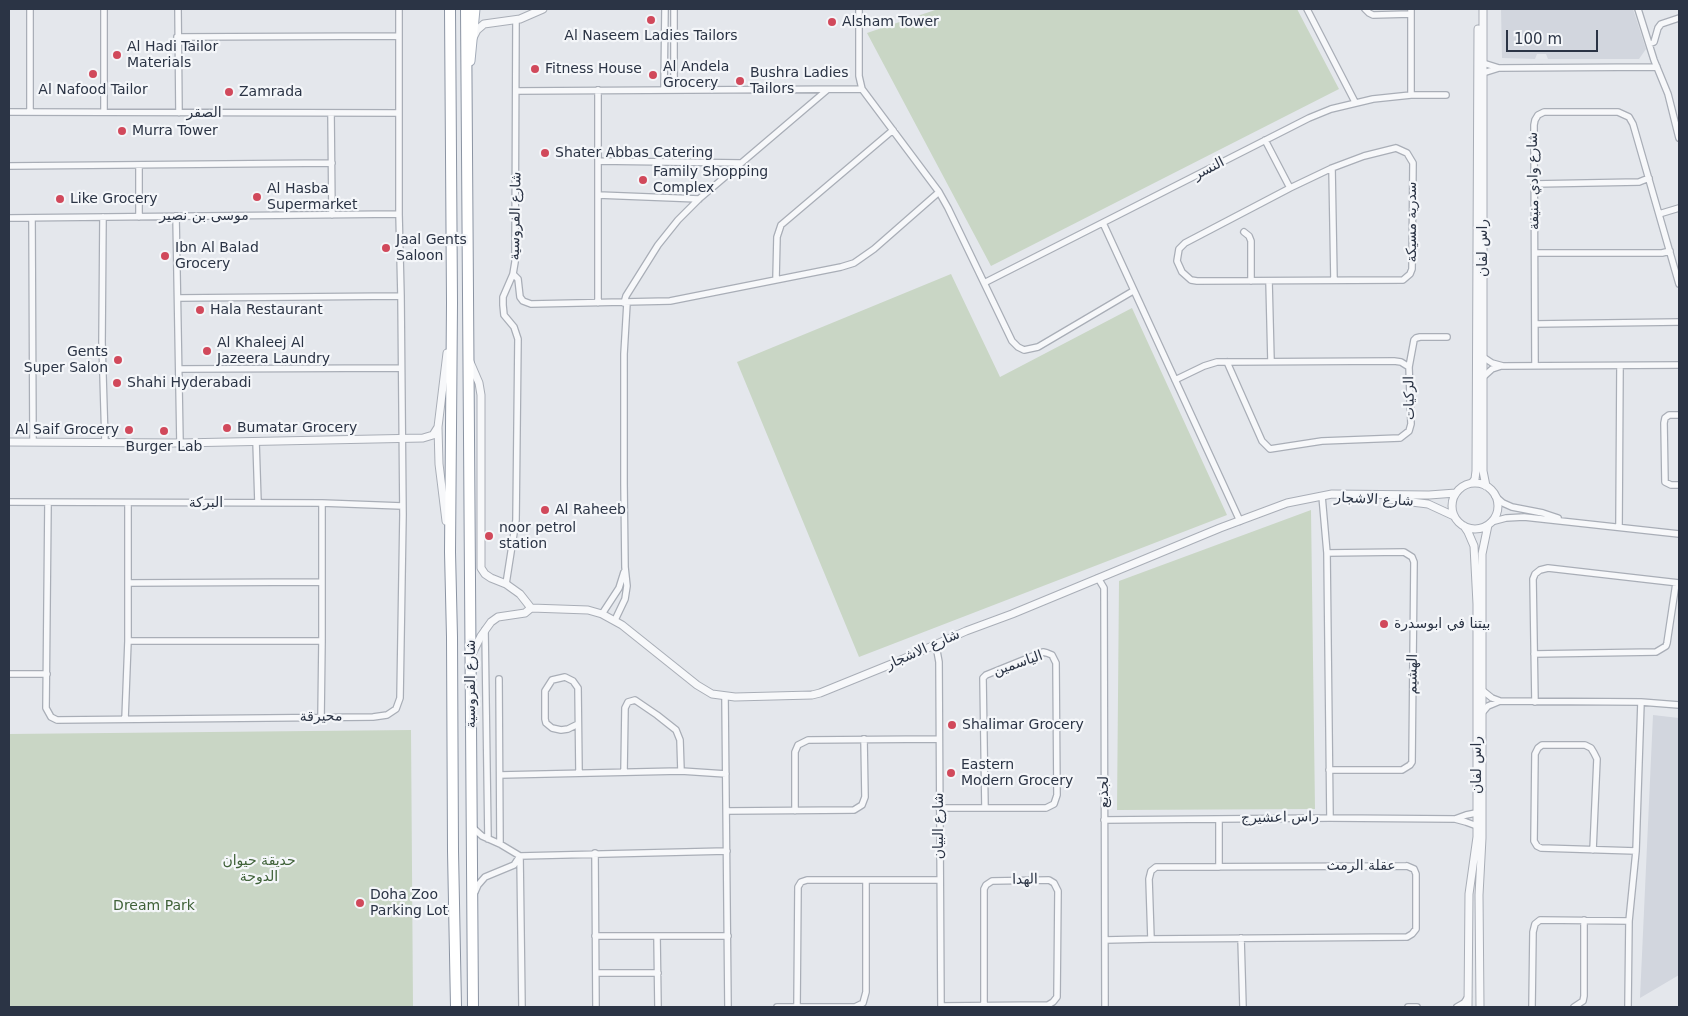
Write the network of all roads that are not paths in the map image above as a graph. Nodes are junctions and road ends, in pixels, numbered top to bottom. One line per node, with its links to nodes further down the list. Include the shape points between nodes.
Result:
1 (30, 9): 40 (street)
2 (104, 9): 41 (street)
3 (178, 9): 21 (street)
4 (399, 9): 20 (street)
5 (450, 9): 83 (highway, شارع الفروسية)
6 (466, 9): 28 (highway, شارع الفروسية)
7 (475, 9): 22 (main road, شارع الفروسية)
8 (542, 9): 19 (street)
9 (665, 9): 32 (street)
10 (674, 9): 33 (street)
11 (859, 9): 30 (street, via 859,76)
12 (1307, 9): 37 (street)
13 (1365, 9): 17 (street, via 1373,15)
14 (1478, 9): 112 (street, راس لفان, via 1476,471)
15 (1483, 9): 24 (street, راس لفان)
16 (1638, 9): 23 (street)
17 (1411, 11): 35 (street)
18 (1679, 18): 23 (street, via 1661,24 1654,42)
19 (516, 20): 22 (street, via 484,24); 34 (street, شارع الفروسية)
20 (399, 36): 21 (street); 44 (street)
21 (177, 37): 42 (street)
22 (473, 38): 28 (main road, شارع الفروسية)
23 (1649, 44): 25 (street)
24 (1483, 63): 26 (street); 27 (street, راس لفان)
25 (1656, 67): 26 (street); 38 (street)
26 (1499, 68): 27 (street)
27 (1483, 74): 89 (street, راس لفان)
28 (467, 88): 90 (highway, شارع الفروسية)
29 (827, 89): 30 (street); 33 (street); 50 (street)
30 (862, 89): 45 (street)
31 (598, 90): 32 (street); 34 (street); 48 (street)
32 (664, 90): 33 (street)
33 (674, 90)
34 (516, 91): 73 (street, شارع الفروسية, via 516,256)
35 (1411, 95): 36 (street, النسر); 37 (street, النسر)
36 (1446, 95)
37 (1355, 102): 47 (street, النسر, via 1309,118)
38 (1676, 111): 46 (street)
39 (9, 112): 40 (street, الصقر)
40 (30, 112): 41 (street, الصقر)
41 (104, 112): 42 (street, الصقر)
42 (179, 113): 43 (street, الصقر)
43 (330, 113): 44 (street, الصقر); 49 (street)
44 (399, 113): 61 (street)
45 (893, 130): 57 (street); 74 (street, via 781,225 777,238)
46 (1679, 138)
47 (1265, 140): 56 (street); 69 (street, النسر)
48 (598, 161): 50 (street); 58 (street)
49 (332, 163): 51 (street); 63 (street)
50 (741, 163): 59 (street)
51 (139, 165): 52 (street); 66 (street)
52 (9, 166)
53 (1332, 168): 56 (street, سدرية مسيكة); 76 (street); 76 (street, سدرية مسيكة, via 1396,148 1406,153 1413,163 1410,274 1403,280)
54 (1649, 178): 55 (street, via 1639,182); 55 (street, شارع وادي منيفة, via 1629,117 1618,112 1544,112 1538,115 1534,125); 62 (street, شارع وادي منيفة)
55 (1534, 184): 72 (street, شارع وادي منيفة)
56 (1290, 188): 77 (street, سدرية مسيكة, via 1184,243 1179,249 1177,261 1191,280)
57 (938, 192): 74 (street, via 854,263); 78 (street)
58 (598, 195): 59 (street); 84 (street)
59 (698, 199): 85 (street, via 664,235 627,293)
60 (1679, 208): 62 (street)
61 (399, 214): 63 (street, موسى بن نصير); 81 (street)
62 (1659, 214): 71 (street, شارع وادي منيفة)
63 (332, 215): 64 (street, موسى بن نصير)
64 (176, 216): 66 (street, موسى بن نصير); 82 (street)
65 (103, 217): 66 (street, موسى بن نصير); 68 (street, موسى بن نصير); 109 (street)
66 (139, 217)
67 (9, 218): 68 (street, موسى بن نصير)
68 (32, 218): 108 (street)
69 (1103, 223): 78 (street, النسر); 80 (street)
70 (1244, 232): 77 (street, via 1251,241)
71 (1670, 251): 72 (street); 79 (street, شارع وادي منيفة)
72 (1535, 253): 87 (street, شارع وادي منيفة)
73 (513, 274): 84 (street, via 518,279 520,297 527,302); 138 (street, شارع الفروسية, via 502,305 504,315 516,331 518,343 516,528)
74 (776, 279): 85 (street, via 664,302)
75 (1269, 280): 76 (street, سدرية مسيكة); 77 (street, سدرية مسيكة); 91 (street)
76 (1334, 280)
77 (1251, 281)
78 (984, 283): 80 (street, via 1012,341 1024,350 1038,347)
79 (1679, 284)
80 (1133, 291): 101 (street)
81 (401, 296): 82 (street); 98 (street)
82 (178, 298): 99 (street)
83 (452, 303): 103 (street, شارع الفروسية); 131 (highway, شارع الفروسية)
84 (598, 303): 85 (street)
85 (626, 303): 133 (street)
86 (1679, 322): 87 (street)
87 (1535, 324): 93 (street, شارع وادي منيفة)
88 (1447, 337): 97 (street, via 1416,338)
89 (1483, 357): 95 (street); 100 (street, راس لفان)
90 (469, 361): 138 (street, شارع الفروسية, via 480,383 481,395 480,561 485,574); 147 (highway, شارع الفروسية)
91 (1270, 361): 92 (street, الركيات); 97 (street, الركيات, via 1394,361)
92 (1227, 362): 97 (street, الركيات, via 1262,441 1270,449 1322,441 1400,438 1406,435 1411,424); 101 (street, الركيات, via 1204,366)
93 (1535, 365): 95 (street); 96 (street)
94 (1679, 365): 96 (street)
95 (1503, 366): 100 (street)
96 (1620, 366): 129 (street)
97 (1409, 367)
98 (401, 368): 99 (street); 105 (street)
99 (179, 369): 110 (street)
100 (1482, 378): 114 (street, راس لفان)
101 (1175, 380): 126 (street)
102 (1679, 415): 113 (street, via 1666,418 1664,440 1665,482)
103 (438, 427): 104 (street, via 433,435); 111 (street, شارع الفروسية)
104 (423, 438): 105 (street); 111 (street, via 435,443)
105 (403, 439): 106 (street); 123 (street, محيرقة)
106 (256, 441): 110 (street); 121 (street)
107 (9, 442): 108 (street)
108 (33, 442): 109 (street)
109 (105, 442): 110 (street)
110 (180, 442)
111 (438, 454): 131 (street, شارع الفروسية)
112 (1472, 483): 114 (street); 115 (street)
113 (1679, 485)
114 (1486, 486): 117 (street)
115 (1456, 493): 116 (street, شارع الاشجار); 124 (street, via 1452,507)
116 (1322, 496): 124 (street, شارع الاشجار, via 1417,502); 126 (street, شارع الاشجار, via 1287,503); 132 (street)
117 (1495, 496): 125 (street, via 1512,507 1549,514); 127 (street, via 1497,510)
118 (9, 502): 119 (street, البركة)
119 (48, 502): 120 (street, البركة); 149 (street)
120 (128, 503): 121 (street, البركة); 136 (street)
121 (258, 503): 122 (street, البركة)
122 (322, 503): 123 (street, البركة); 135 (street)
123 (402, 506): 158 (street, محيرقة, via 400,698 396,708 387,715)
124 (1454, 516): 128 (street)
125 (1562, 520): 127 (street, via 1519,517); 129 (street)
126 (1240, 521): 134 (street, شارع الاشجار)
127 (1489, 523): 128 (street, via 1478,528); 151 (street, راس لفان, via 1482,554)
128 (1464, 526): 175 (street, راس لفان, via 1474,546 1476,576)
129 (1619, 526): 130 (street)
130 (1679, 534)
131 (450, 552): 206 (highway, شارع الفروسية)
132 (1327, 553): 165 (street); 165 (street, الهشيم, via 1404,552 1414,562 1412,762 1402,770)
133 (625, 567): 140 (street, via 621,584); 141 (street, via 626,594)
134 (1098, 578): 145 (street, شارع الاشجار); 179 (street, لجذيع, via 1104,588)
135 (321, 582): 136 (street); 144 (street)
136 (128, 583): 143 (street)
137 (1678, 583): 146 (street, via 1668,643 1661,649 1650,652); 146 (street, via 1548,568 1540,570 1533,579)
138 (506, 584): 139 (street)
139 (531, 608): 140 (street, شارع الاشجار, via 588,610); 142 (street, شارع الاشجار, via 525,613 498,617)
140 (602, 614): 141 (street, شارع الاشجار)
141 (614, 620): 152 (street, شارع الاشجار, via 702,688)
142 (486, 630): 147 (street, شارع الاشجار); 182 (street)
143 (128, 641): 144 (street); 159 (street)
144 (322, 641): 158 (street)
145 (932, 646): 152 (street, شارع الاشجار, via 820,693); 164 (street, شارع البيان, via 939,662)
146 (1534, 654): 154 (street)
147 (471, 657): 181 (highway, شارع الفروسية)
148 (9, 674): 149 (street)
149 (47, 674): 159 (street, محيرقة, via 46,708 51,718)
150 (499, 679): 170 (street)
151 (1482, 690): 153 (street); 157 (street, راس لفان)
152 (725, 697): 169 (street)
153 (1500, 701): 154 (street); 157 (street, via 1492,703)
154 (1535, 702): 155 (street)
155 (1641, 702): 156 (street); 186 (street)
156 (1679, 705)
157 (1482, 713): 221 (street, راس لفان)
158 (321, 718): 159 (street, محيرقة)
159 (125, 719)
160 (578, 724): 161 (street); 161 (street, via 576,684 565,677 552,680 545,690 545,719 552,728); 162 (street)
161 (568, 729): 162 (street)
162 (578, 734): 166 (street)
163 (864, 739): 164 (street); 174 (street, via 808,740 798,745 795,752); 174 (street, via 865,797 862,804 854,810)
164 (939, 739): 171 (street, شارع البيان)
165 (1330, 770): 176 (street)
166 (579, 772): 167 (street); 170 (street)
167 (624, 772): 168 (street); 168 (street, via 625,708 628,702 635,700 676,730)
168 (681, 772): 169 (street)
169 (726, 774): 173 (street)
170 (500, 775): 183 (street)
171 (939, 808): 172 (street, الياسمين); 191 (street, شارع البيان)
172 (984, 808): 172 (street, الياسمين, via 1046,808 1054,804 1058,795 1056,663 1052,655 1043,652 983,678)
173 (727, 811): 174 (street); 185 (street)
174 (795, 811)
175 (1476, 813): 178 (street, راس اعشيرج); 180 (street, راس لفان)
176 (1330, 818): 177 (street, راس اعشيرج); 178 (street, راس اعشيرج)
177 (1218, 819): 179 (street, راس اعشيرج); 189 (street)
178 (1456, 819): 180 (street, راس اعشيرج)
179 (1104, 820): 200 (street, لجذيع)
180 (1476, 826): 203 (street, راس لفان, via 1470,894)
181 (472, 827): 182 (street); 192 (highway, شارع الفروسية)
182 (488, 839): 183 (street)
183 (500, 844): 188 (street)
184 (1594, 850): 184 (street, via 1541,848 1534,842 1535,754 1542,745 1585,745 1591,748 1597,759); 186 (street)
185 (727, 851): 187 (street); 197 (street)
186 (1636, 851): 194 (street)
187 (595, 854): 188 (street); 195 (street)
188 (520, 856): 192 (street, via 514,865 485,877); 208 (street)
189 (1219, 867): 198 (street, عقلة الرمث, via 1407,866 1416,874 1416,929 1407,937); 199 (street, عقلة الرمث, via 1156,867 1151,871)
190 (866, 880): 191 (street); 213 (street, via 866,992 863,1002 855,1007); 213 (street, via 807,880 798,887)
191 (939, 880): 214 (street, شارع البيان)
192 (473, 898): 207 (highway, شارع الفروسية)
193 (1584, 920): 194 (street); 222 (street, via 1540,920 1535,924); 223 (street, via 1584,996 1583,1001)
194 (1629, 921): 205 (street)
195 (595, 936): 196 (street); 201 (street)
196 (657, 936): 197 (street); 202 (street)
197 (728, 936): 211 (street)
198 (1242, 938): 199 (street, عقلة الرمث); 216 (street)
199 (1151, 939): 200 (street, عقلة الرمث)
200 (1105, 940): 215 (street, لجذيع)
201 (596, 973): 202 (street); 209 (street)
202 (658, 973): 210 (street)
203 (1468, 995): 219 (street); 220 (street, راس لفان)
204 (984, 1005): 204 (street, الهدا, via 1048,1005 1057,997 1058,891 1049,880 992,881 986,885); 214 (street, الهدا)
205 (1628, 1006)
206 (456, 1007)
207 (473, 1007)
208 (522, 1007)
209 (596, 1007)
210 (658, 1007)
211 (728, 1007)
212 (777, 1007): 213 (street)
213 (797, 1007)
214 (940, 1007)
215 (1106, 1007)
216 (1243, 1007)
217 (1408, 1007): 218 (street)
218 (1416, 1007)
219 (1457, 1007)
220 (1468, 1007)
221 (1480, 1007)
222 (1532, 1007)
223 (1574, 1007)

